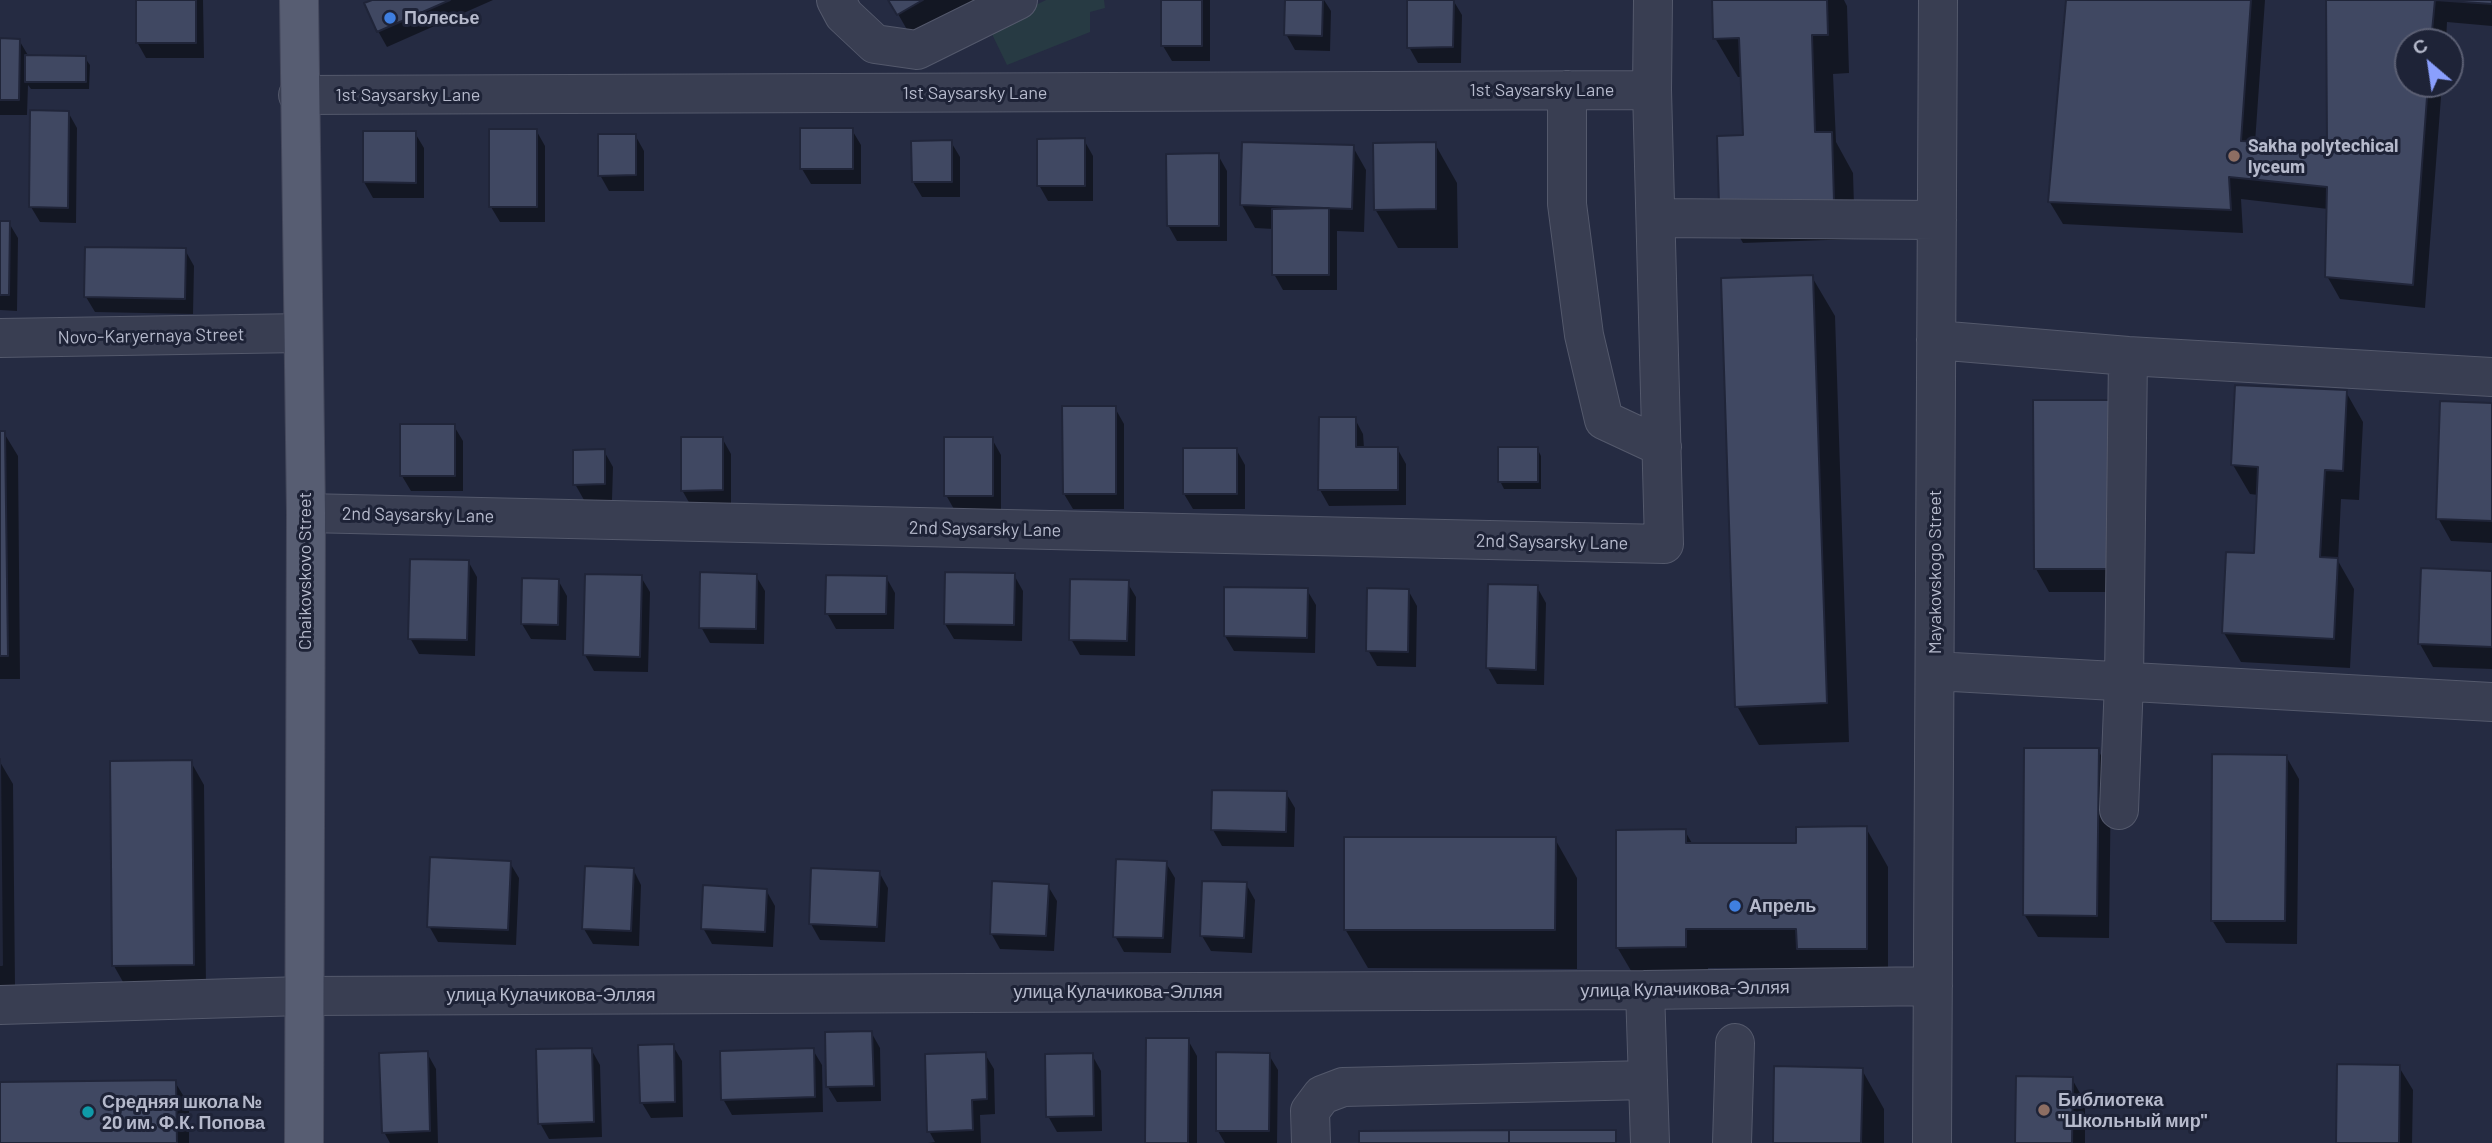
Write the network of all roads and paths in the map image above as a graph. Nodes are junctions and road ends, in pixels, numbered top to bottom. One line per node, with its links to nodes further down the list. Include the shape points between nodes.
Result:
1 (299, 0): 10 (main road, Chaikovskovo Street)
2 (836, 0): 6 (street, via 844,15)
3 (1018, 0): 6 (street, via 917,50)
4 (1653, 0): 8 (street)
5 (1938, 0): 12 (street, Mayakovskogo Street)
6 (875, 44): 9 (street)
7 (1567, 90): 8 (street, 1st Saysarsky Lane); 9 (street, 1st Saysarsky Lane); 18 (street, via 1567,204 1584,335 1604,420)
8 (1652, 90): 11 (street)
9 (858, 93): 10 (street, 1st Saysarsky Lane)
10 (298, 95): 13 (main road, Chaikovskovo Street)
11 (1656, 218): 12 (street); 18 (street)
12 (1937, 220): 15 (street, Mayakovskogo Street)
13 (302, 333): 14 (street, Novo-Karyernaya Street); 19 (main road, Chaikovskovo Street)
14 (0, 338)
15 (1936, 340): 16 (street); 20 (street, Mayakovskogo Street)
16 (2128, 356): 17 (street); 21 (street)
17 (2492, 377)
18 (1662, 447): 19 (street, 2nd Saysarsky Lane, via 1664,544)
19 (306, 513): 26 (main road, Chaikovskovo Street)
20 (1935, 671): 21 (street); 24 (street, Mayakovskogo Street)
21 (2124, 681): 22 (street); 23 (street)
22 (2492, 702)
23 (2119, 810)
24 (1933, 986): 25 (street, улица Кулачикова-Элляя); 34 (street, Mayakovskogo Street)
25 (1645, 990): 26 (street, улица Кулачикова-Элляя); 29 (street)
26 (303, 996): 27 (street, улица Кулачикова-Элляя); 30 (main road, Chaikovskovo Street)
27 (0, 1005)
28 (1735, 1044): 33 (street)
29 (1648, 1080): 31 (street, via 1343,1087 1322,1095 1310,1111); 32 (street)
30 (304, 1143)
31 (1311, 1143)
32 (1650, 1143)
33 (1732, 1143)
34 (1932, 1143)

